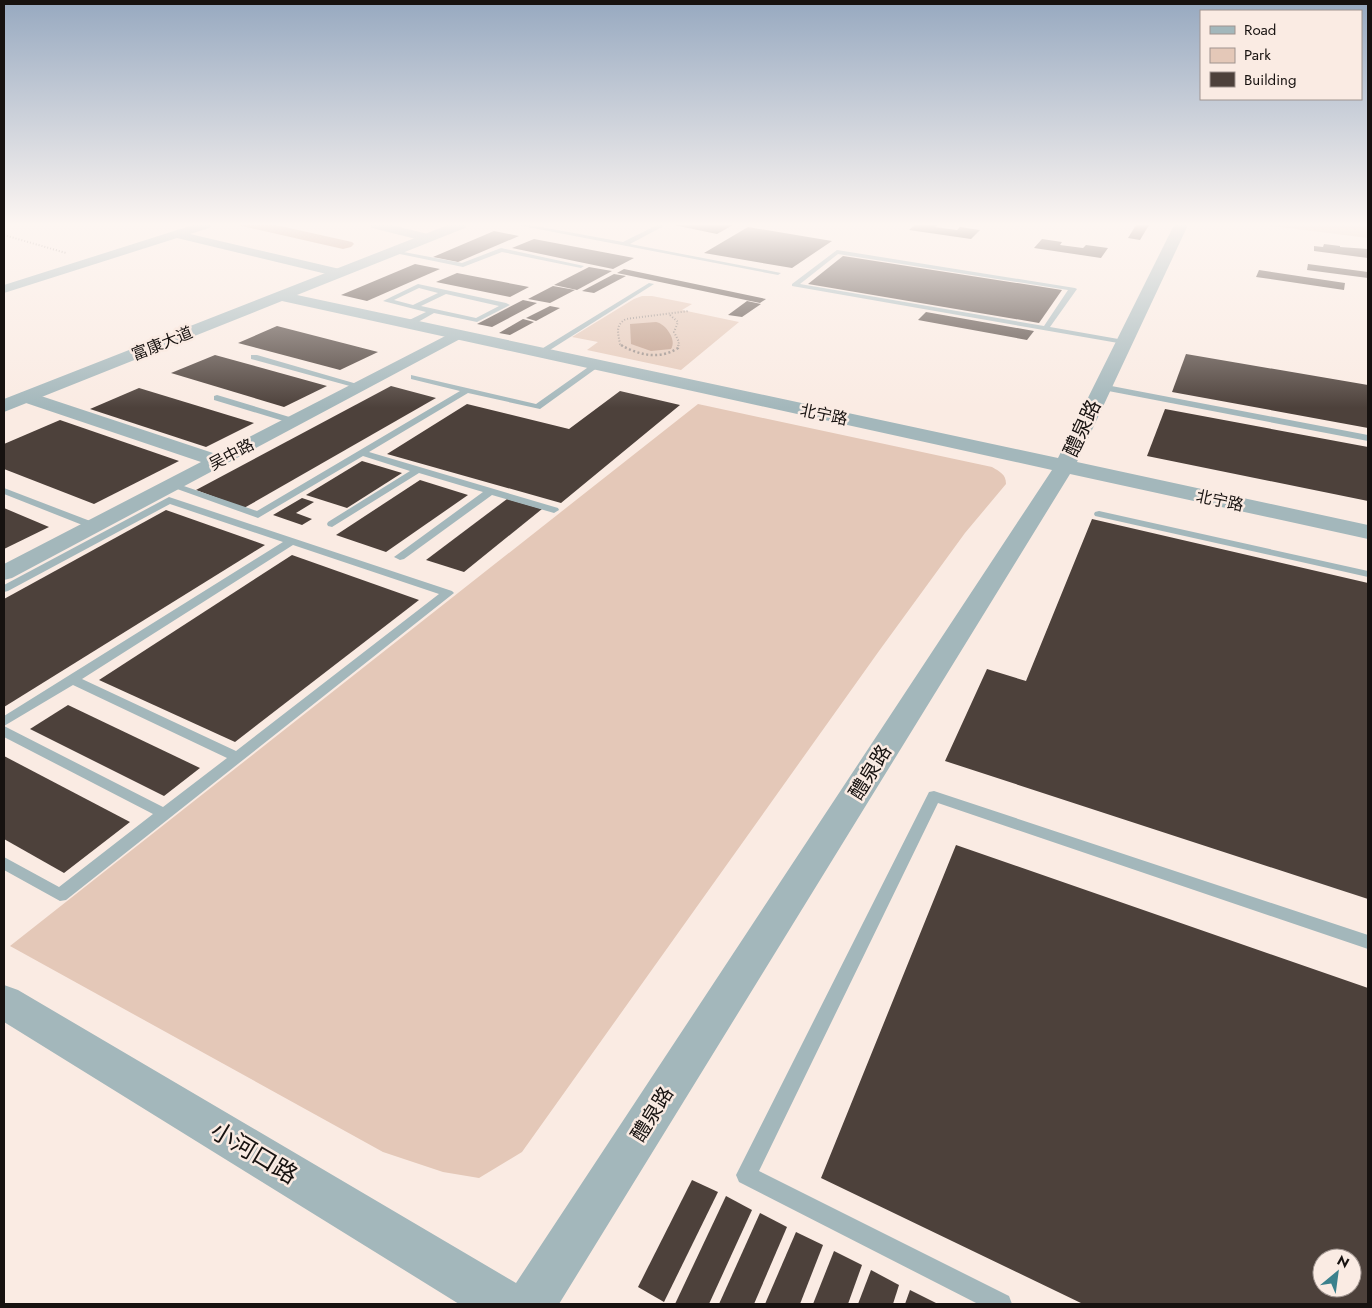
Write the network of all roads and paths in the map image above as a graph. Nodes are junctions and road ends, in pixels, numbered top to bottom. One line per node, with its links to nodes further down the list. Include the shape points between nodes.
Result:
1 (306, 286): 9 (street, 富康大道)
2 (418, 286): 13 (lane, via 387,301)
3 (418, 286): 8 (lane)
4 (648, 286): 19 (lane)
5 (800, 286): 16 (lane)
6 (1060, 286): 16 (lane, via 1073,288)
7 (1151, 286): 18 (street, 醴泉路)
8 (445, 292): 10 (lane); 13 (lane)
9 (280, 296): 13 (street, 北宁路); 26 (street, 富康大道)
10 (481, 299): 14 (lane); 14 (lane, via 506,305 477,320)
11 (688, 310): 15 (path)
12 (434, 311): 13 (lane); 13 (lane); 14 (lane)
13 (411, 315): 17 (street, 北宁路)
14 (450, 315)
15 (670, 315): 15 (path, via 621,322 617,330 620,344 633,351 654,355 674,351 678,348 674,332 678,322)
16 (1046, 328): 18 (lane)
17 (457, 335): 19 (street, 北宁路); 23 (street, 吴中路)
18 (1124, 342): 24 (street, 醴泉路)
19 (539, 353): 21 (street, 北宁路)
20 (254, 357): 23 (lane)
21 (597, 365): 25 (lane, via 537,407); 33 (street, 北宁路)
22 (414, 377): 25 (lane)
23 (360, 386): 29 (street, 吴中路)
24 (1101, 387): 30 (lane); 33 (street, 醴泉路)
25 (467, 390): 31 (lane)
26 (26, 397): 28 (street, 富康大道); 32 (street)
27 (217, 398): 29 (lane)
28 (4, 406)
29 (293, 421): 32 (street, 吴中路)
30 (1368, 438)
31 (361, 453): 34 (lane); 35 (lane, via 258,515)
32 (217, 461): 35 (street, 吴中路)
33 (1064, 466): 42 (street, 北宁路); 57 (street, 醴泉路)
34 (418, 470): 37 (lane); 40 (lane)
35 (170, 485): 41 (street, 吴中路)
36 (4, 491): 41 (lane)
37 (491, 491): 38 (lane); 44 (lane)
38 (554, 510)
39 (1099, 514): 46 (lane)
40 (332, 524)
41 (94, 526): 45 (street, 吴中路)
42 (1368, 532)
43 (292, 541): 47 (lane, via 169,500); 48 (lane); 51 (lane, via 448,593)
44 (400, 558)
45 (4, 573)
46 (1368, 574)
47 (4, 589)
48 (72, 679): 49 (lane); 51 (lane)
49 (4, 722)
50 (4, 731): 52 (lane)
51 (237, 757): 52 (lane)
52 (165, 814): 53 (lane, via 60,895)
53 (4, 863)
54 (1368, 942): 58 (lane, via 934,796 746,1175)
55 (4, 1002): 56 (street, 小河口路)
56 (504, 1304)
57 (531, 1304)
58 (1001, 1304)

